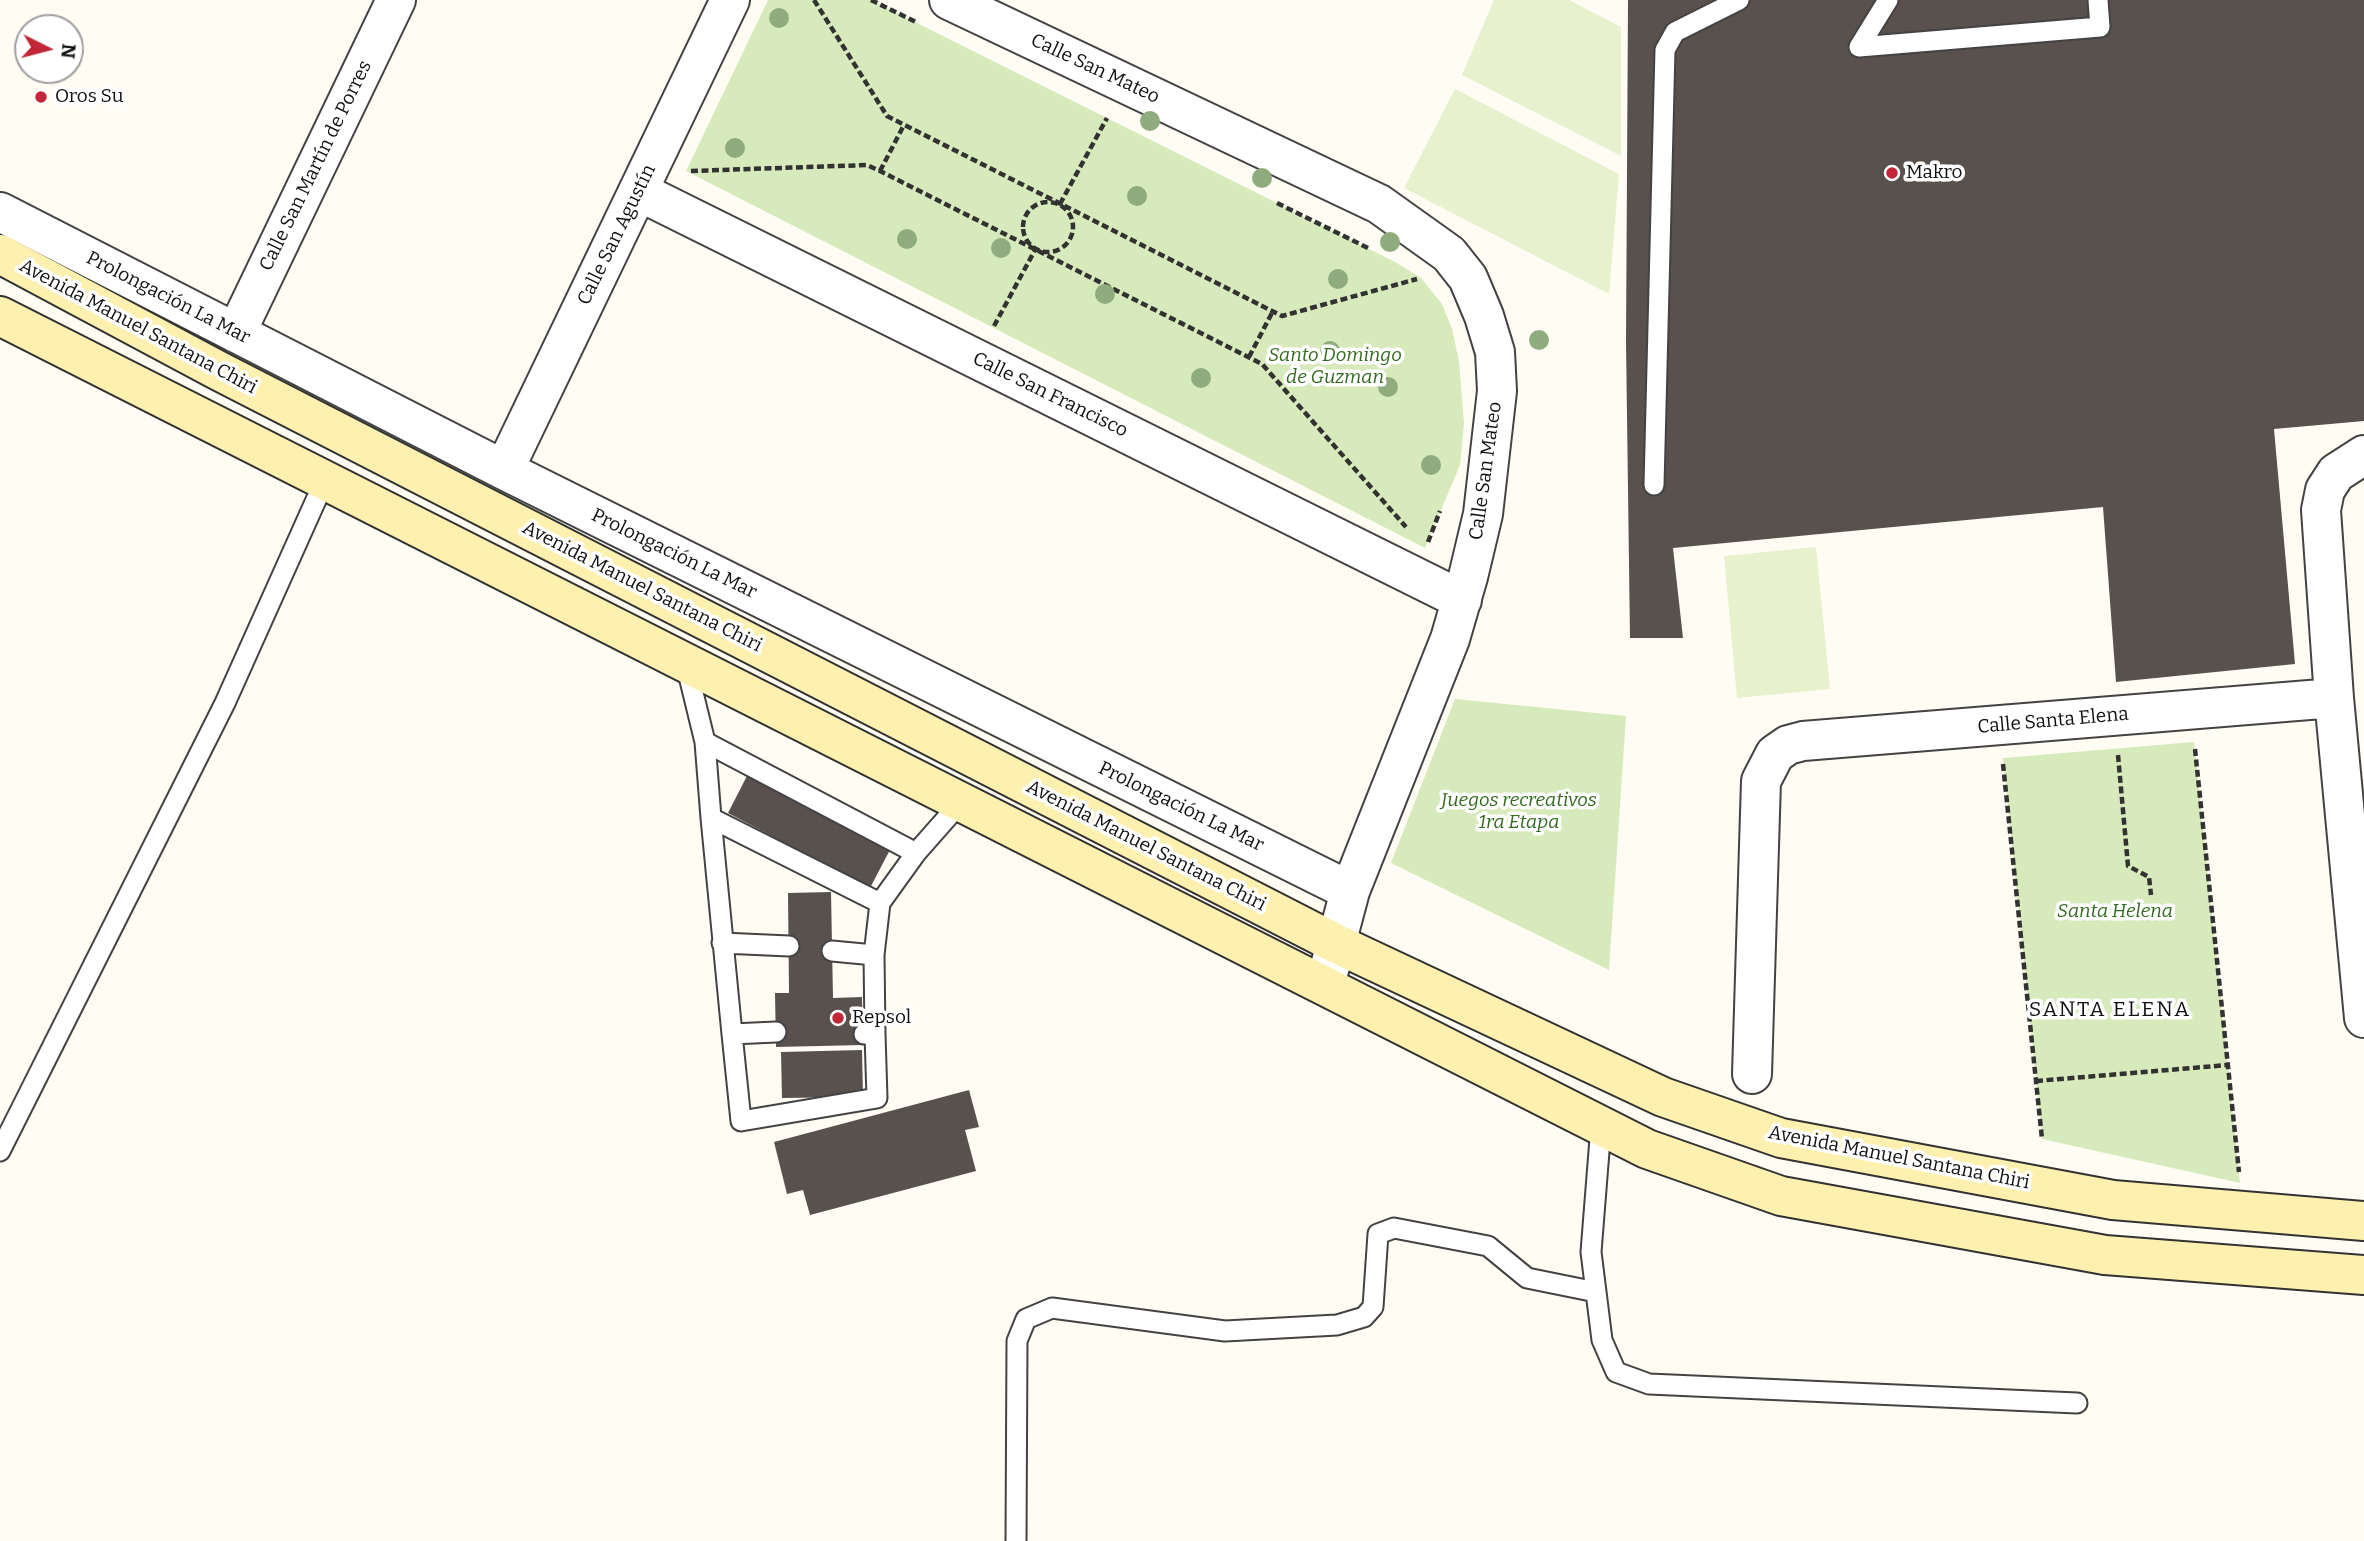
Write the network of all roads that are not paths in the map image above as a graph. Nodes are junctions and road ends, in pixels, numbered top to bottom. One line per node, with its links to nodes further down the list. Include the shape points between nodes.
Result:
1 (396, 0): 11 (street, Calle San Martín de Porres)
2 (730, 0): 7 (street, Calle San Agustín)
3 (948, 0): 16 (street, Calle San Mateo, via 1379,204 1449,254 1468,278 1485,316 1495,352 1497,391 1483,513)
4 (1739, 0): 15 (lane, via 1675,32 1665,50)
5 (1888, 0): 6 (lane, via 1859,47 2100,27)
6 (2098, 0)
7 (638, 191): 13 (street, Calle San Agustín); 16 (street, Calle San Francisco)
8 (0, 212): 11 (street, Prolongación La Mar)
9 (0, 254): 26 (street, Avenida Manuel Santana Chiri, via 219,371)
10 (0, 316): 14 (street)
11 (236, 333): 13 (street, Prolongación La Mar)
12 (2357, 459): 18 (street, via 2336,473 2325,490 2321,510)
13 (504, 470): 23 (street, Prolongación La Mar)
14 (325, 480): 17 (street); 36 (lane, via 225,703)
15 (1654, 485)
16 (1462, 600): 23 (street, Calle San Mateo)
17 (685, 663): 19 (lane); 20 (street)
18 (2333, 698): 31 (street); 34 (street, Calle Santa Elena, via 1803,741 1776,754 1761,781)
19 (705, 742): 21 (lane); 22 (lane)
20 (961, 802): 22 (lane); 30 (street)
21 (711, 818): 24 (lane); 25 (lane)
22 (916, 853): 24 (lane)
23 (1350, 891): 26 (street, Calle San Mateo)
24 (880, 902): 29 (lane)
25 (722, 943): 27 (lane); 33 (lane)
26 (1335, 943): 30 (street, Calle San Mateo); 37 (street, Avenida Manuel Santana Chiri, via 1663,1097 1781,1138 2113,1200)
27 (789, 946)
28 (832, 951): 29 (lane)
29 (874, 955): 33 (lane, via 869,1034 877,1098 741,1121)
30 (1325, 985): 35 (street)
31 (2364, 1018)
32 (776, 1032): 33 (lane)
33 (732, 1034)
34 (1752, 1074)
35 (1601, 1126): 38 (street, via 1647,1149 1781,1196 2105,1255); 39 (lane, via 1591,1252)
36 (0, 1151)
37 (2364, 1221)
38 (2364, 1275)
39 (1596, 1292): 40 (lane, via 1602,1340 1616,1372 1649,1384); 41 (lane, via 1527,1278 1488,1246 1394,1228 1378,1234 1373,1307 1364,1317 1337,1325 1225,1331 1052,1308 1026,1320 1017,1341)
40 (2077, 1403)
41 (1016, 1541)

